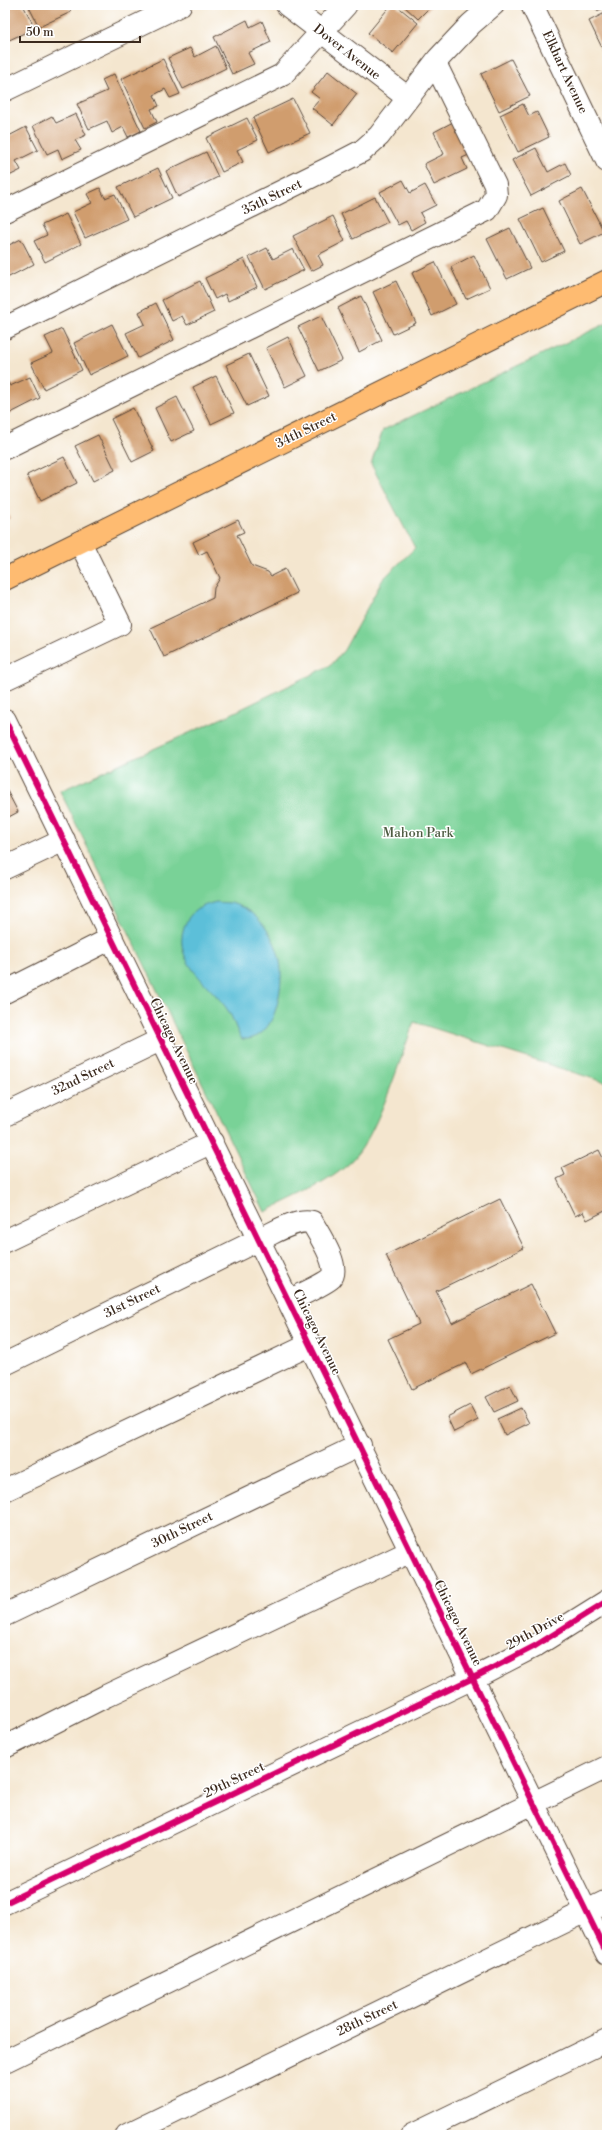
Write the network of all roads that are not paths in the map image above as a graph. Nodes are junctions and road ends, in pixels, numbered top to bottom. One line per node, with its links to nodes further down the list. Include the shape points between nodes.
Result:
1 (180, 5): 8 (street)
2 (286, 5): 6 (street, Dover Avenue)
3 (346, 5): 6 (street)
4 (493, 5): 7 (street, 35th Street, via 471,24)
5 (532, 5): 10 (street, Elkhart Avenue)
6 (322, 32): 9 (street, Dover Avenue); 11 (street, via 282,75)
7 (435, 63): 9 (street, 35th Street); 14 (street, via 495,185 496,196 487,210)
8 (5, 90)
9 (408, 98): 13 (street, 35th Street, via 379,136 362,150)
10 (607, 161)
11 (5, 211)
12 (607, 281): 15 (main road, 34th Street)
13 (5, 328)
14 (5, 448)
15 (80, 542): 16 (main road, 34th Street); 17 (street, via 120,624)
16 (5, 579)
17 (5, 679)
18 (5, 720): 19 (street, Chicago Avenue)
19 (10, 741): 20 (street, Chicago Avenue)
20 (64, 840): 21 (street); 22 (street, Chicago Avenue)
21 (5, 868)
22 (112, 938): 23 (street); 24 (street, Chicago Avenue)
23 (5, 992)
24 (162, 1040): 25 (street, 32nd Street); 26 (street, Chicago Avenue)
25 (5, 1116)
26 (212, 1142): 27 (street, Chicago Avenue); 28 (street)
27 (260, 1239): 29 (street, Chicago Avenue); 29 (street, 31st Street, via 306,1220 312,1222 332,1260 334,1270 331,1278); 31 (street, 31st Street)
28 (5, 1240)
29 (289, 1300): 30 (street, Chicago Avenue)
30 (311, 1344): 32 (street, Chicago Avenue); 33 (street)
31 (5, 1364)
32 (360, 1445): 34 (street, Chicago Avenue); 36 (street, 30th Street)
33 (5, 1490)
34 (411, 1551): 37 (street, Chicago Avenue); 38 (street, via 106,1696)
35 (607, 1601): 37 (street, 29th Drive, via 535,1646)
36 (5, 1615)
37 (473, 1678): 40 (street, Chicago Avenue); 42 (street, 29th Street)
38 (5, 1747)
39 (607, 1767): 40 (street)
40 (533, 1803): 43 (street, Chicago Avenue); 46 (street)
41 (607, 1901): 43 (street, 28th Street)
42 (5, 1903)
43 (586, 1911): 44 (street, Chicago Avenue); 47 (street, 28th Street)
44 (607, 1954)
45 (607, 2040): 48 (street)
46 (5, 2061)
47 (127, 2135)
48 (412, 2135)

